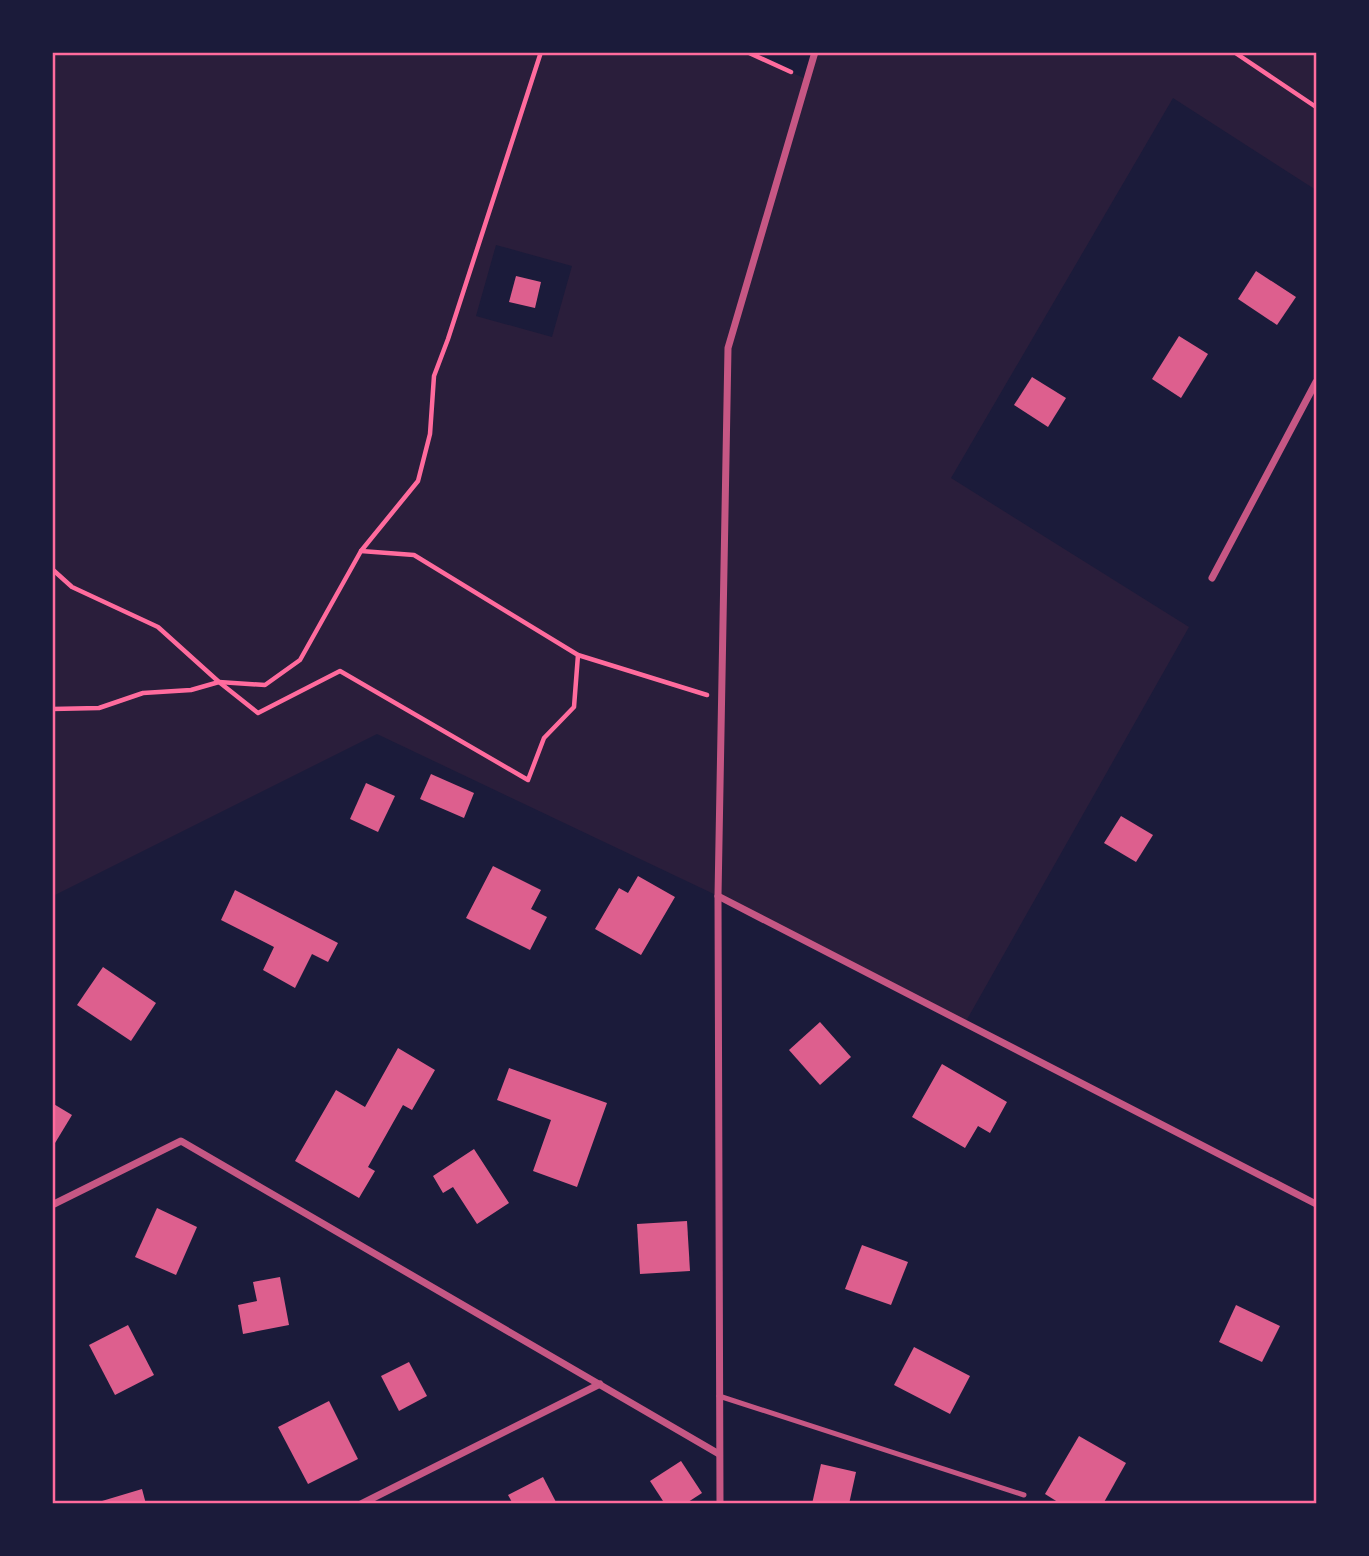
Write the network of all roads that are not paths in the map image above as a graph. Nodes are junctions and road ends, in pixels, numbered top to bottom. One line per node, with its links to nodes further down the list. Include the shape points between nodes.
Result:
1 (814, 52): 4 (street, via 728,348)
2 (1317, 382): 3 (street)
3 (1212, 579)
4 (718, 896): 5 (street); 8 (street)
5 (1317, 1204)
6 (52, 1205): 7 (street, via 181,1141)
7 (600, 1384): 9 (street); 11 (street)
8 (719, 1396): 9 (street); 10 (lane)
9 (719, 1454): 12 (street)
10 (1024, 1495)
11 (361, 1503)
12 (720, 1503)

